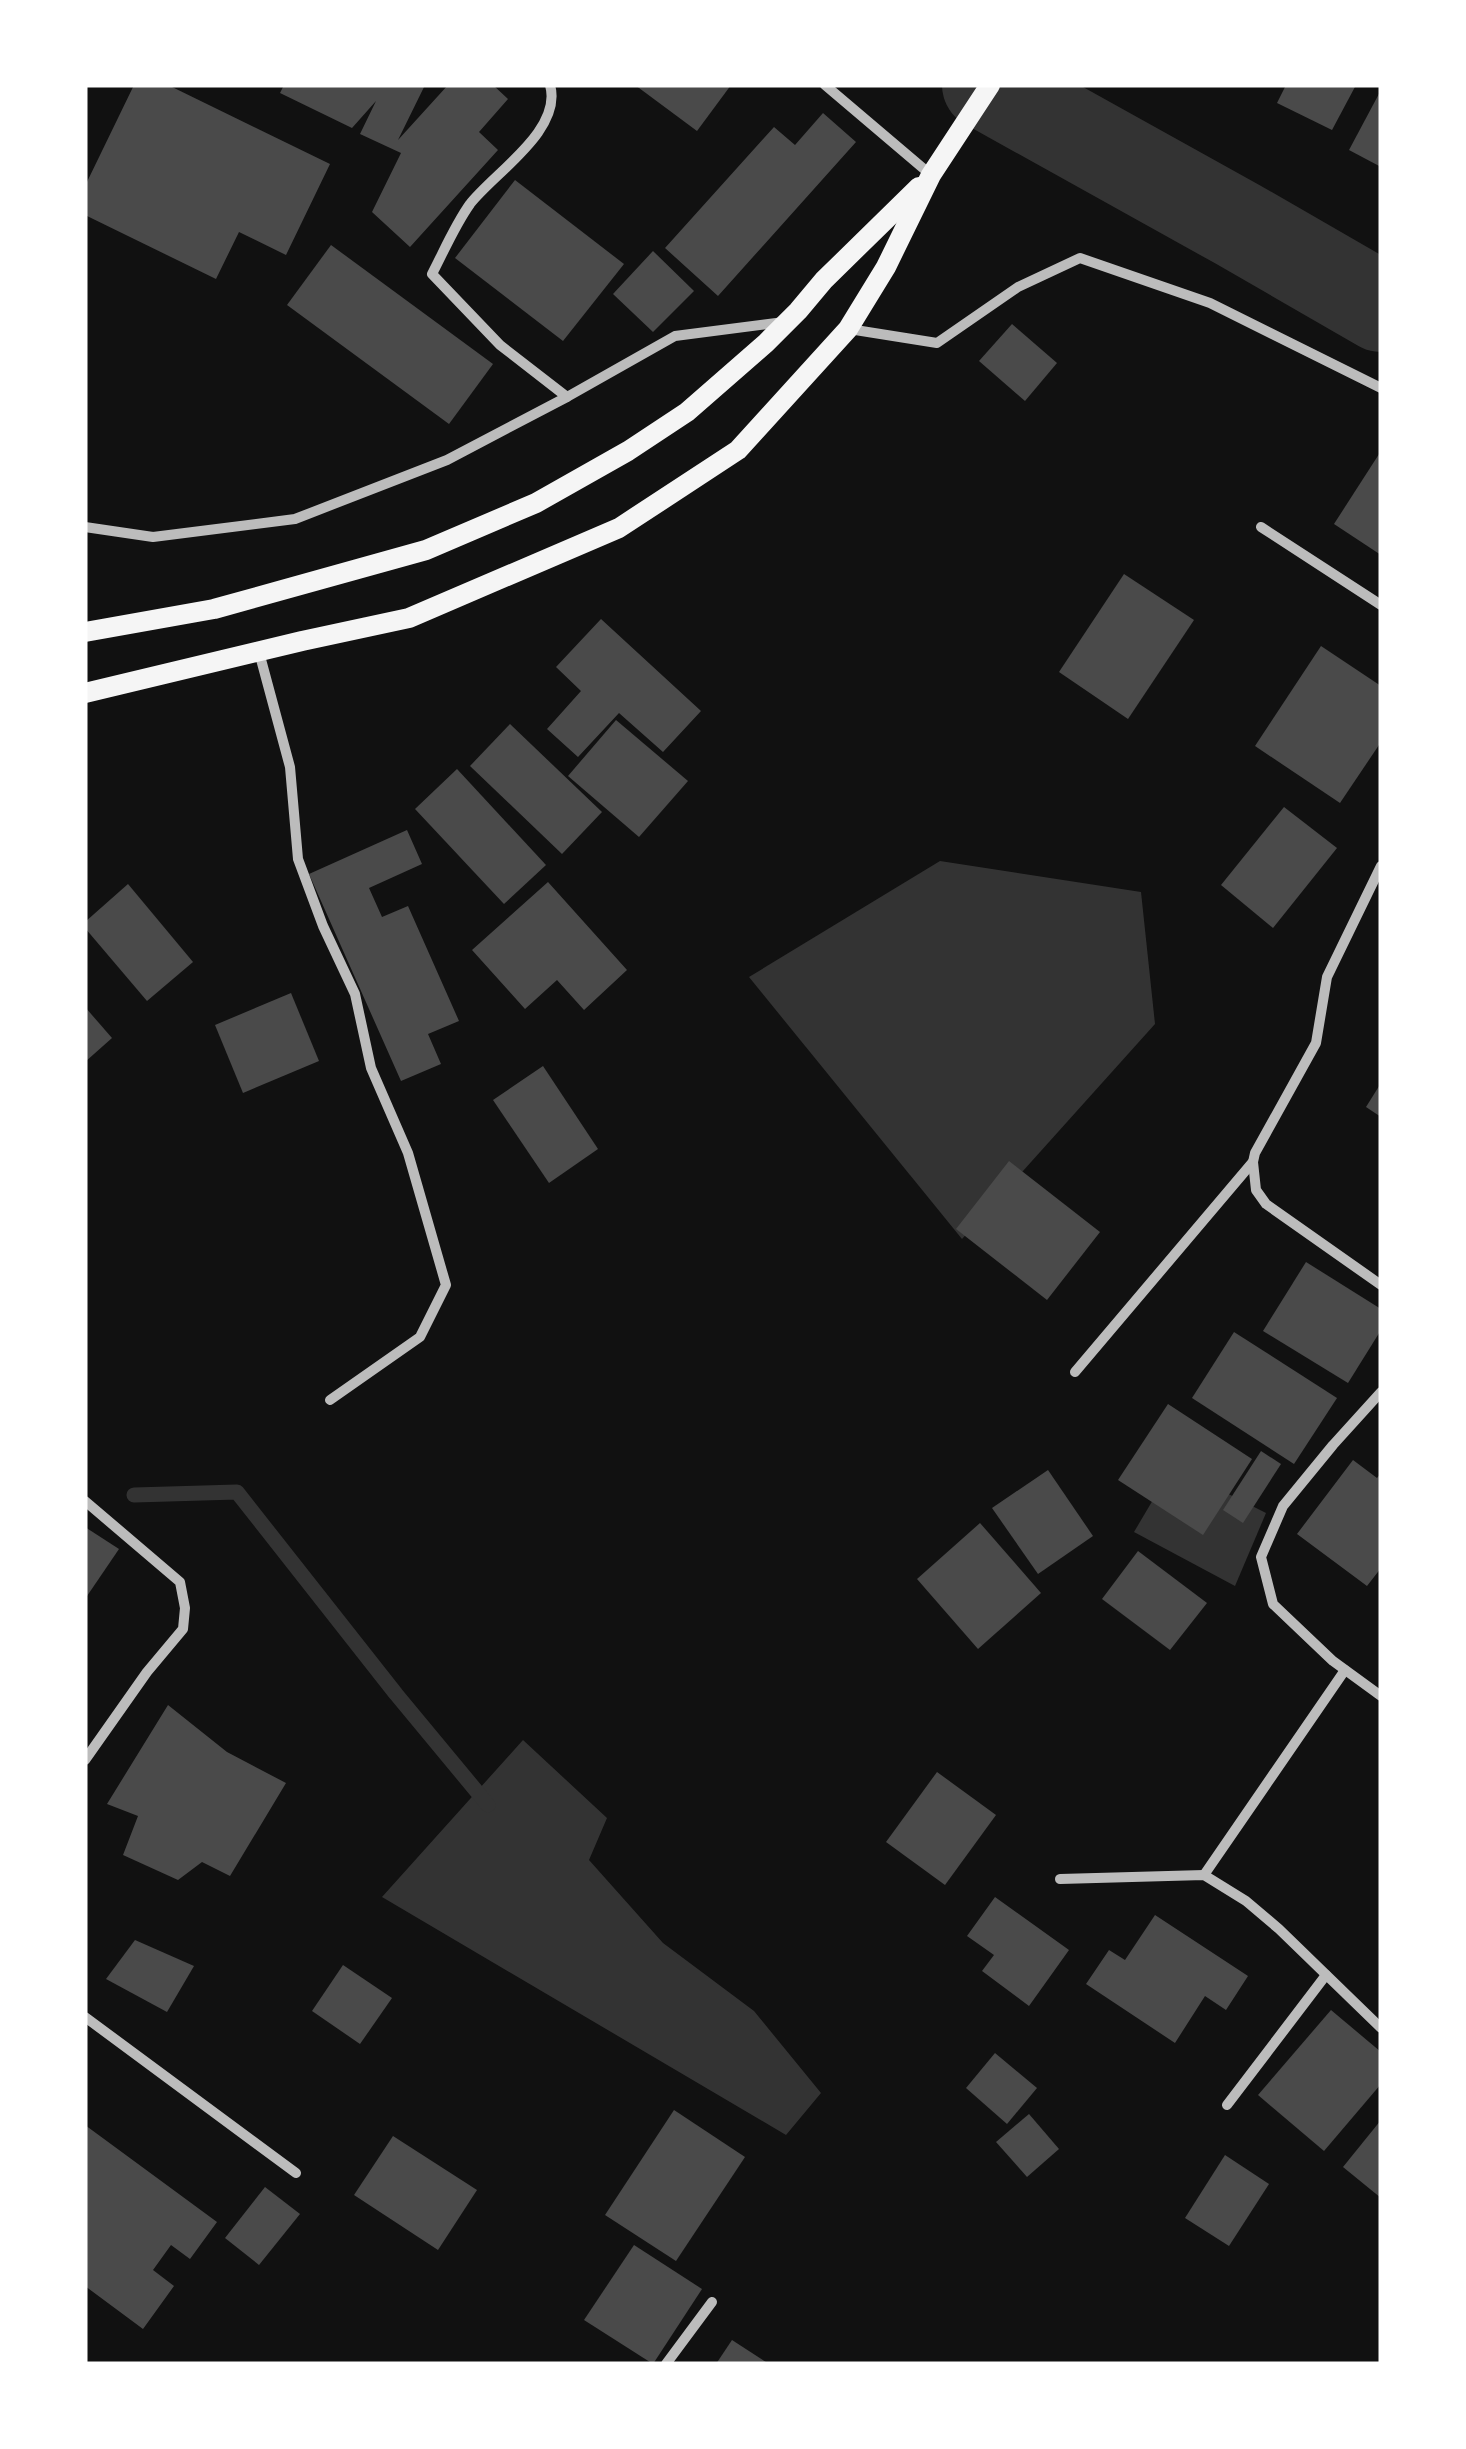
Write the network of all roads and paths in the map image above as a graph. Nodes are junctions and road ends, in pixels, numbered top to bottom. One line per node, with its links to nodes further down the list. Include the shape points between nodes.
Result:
1 (550, 85): 8 (street, via 541,132 469,205 432,274 500,346)
2 (825, 85): 4 (street)
3 (990, 85): 4 (main road)
4 (931, 175): 5 (main road); 6 (main road)
5 (788, 322): 8 (street, via 675,336); 12 (main road, via 687,412 536,503 426,550 214,610)
6 (848, 329): 7 (street, via 937,343 1018,286 1080,258 1210,303); 13 (main road, via 738,450 619,528 408,618)
7 (1381, 388)
8 (567, 397): 10 (street, via 447,460 294,519 153,538)
9 (1261, 526): 11 (street)
10 (85, 527)
11 (1381, 605)
12 (85, 632)
13 (258, 651): 14 (main road); 20 (street, via 290,767 298,859 355,994 371,1068 408,1152 446,1285 420,1337)
14 (85, 693)
15 (1380, 871): 16 (street, via 1327,978 1316,1043)
16 (1253, 1162): 17 (street, via 1256,1190 1266,1204); 18 (street)
17 (1381, 1285)
18 (1075, 1372)
19 (1381, 1392): 22 (street, via 1283,1506 1260,1557 1272,1604)
20 (330, 1400)
21 (85, 1501): 24 (street, via 180,1582 185,1608 183,1629)
22 (1345, 1670): 23 (street); 25 (street)
23 (1381, 1696)
24 (85, 1760)
25 (1204, 1875): 26 (street); 27 (street, via 1246,1901)
26 (1060, 1879)
27 (1326, 1975): 29 (street); 30 (street)
28 (85, 2017): 31 (street)
29 (1381, 2028)
30 (1228, 2104)
31 (296, 2173)
32 (712, 2302): 33 (street)
33 (666, 2364)

